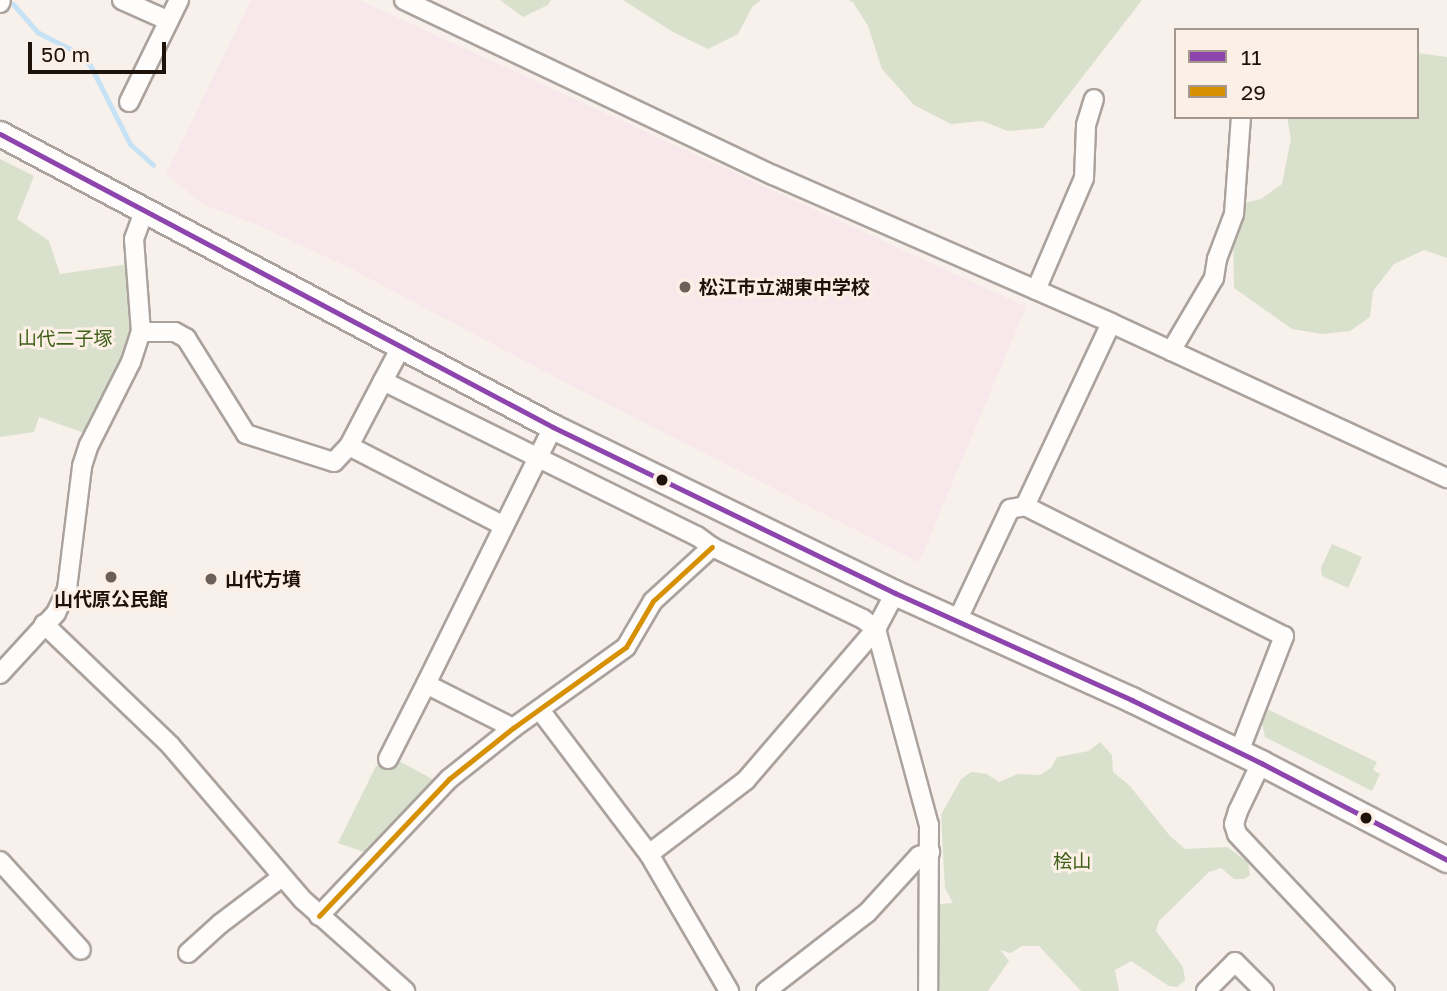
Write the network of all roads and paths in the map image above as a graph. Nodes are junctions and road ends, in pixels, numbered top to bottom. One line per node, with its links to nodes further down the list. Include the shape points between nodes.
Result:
1 (122, 0): 4 (street)
2 (179, 0): 4 (street)
3 (404, 0): 10 (street, via 773,175)
4 (169, 22): 6 (street)
5 (1094, 99): 10 (street, via 1086,125 1084,178)
6 (129, 102)
7 (1241, 119): 14 (street, via 1236,201 1214,278)
8 (0, 134): 9 (street)
9 (145, 209): 12 (street, via 134,239); 13 (street)
10 (1036, 290): 11 (street)
11 (1111, 323): 14 (street); 20 (street)
12 (141, 332): 17 (street, via 175,332 186,338 246,434 334,462); 25 (street, via 86,455 69,581 60,606)
13 (400, 349): 15 (street); 16 (street)
14 (1171, 351): 19 (street)
15 (383, 381): 17 (street); 18 (street)
16 (553, 427): 18 (street); 23 (street)
17 (349, 446): 21 (street)
18 (537, 458): 21 (street); 22 (street)
19 (1447, 478)
20 (1025, 506): 24 (street, via 1010,509); 31 (street, via 1284,636)
21 (504, 526): 28 (street)
22 (712, 547): 26 (street); 29 (street, via 653,601 626,647)
23 (895, 593): 24 (street); 26 (street)
24 (957, 621): 31 (street)
25 (44, 624): 27 (street); 38 (street, via 170,745)
26 (876, 629): 34 (street, via 929,825); 35 (street, via 746,780)
27 (1, 669)
28 (426, 684): 30 (street); 32 (street)
29 (540, 710): 30 (street); 35 (street)
30 (513, 728): 39 (street, via 424,803)
31 (1239, 752): 33 (street)
32 (388, 759)
33 (1261, 763): 36 (street); 48 (street, via 1238,811 1237,834)
34 (930, 852): 44 (street, via 919,856 867,913); 45 (street)
35 (649, 854): 43 (street)
36 (1447, 860)
37 (0, 861): 40 (street)
38 (282, 877): 39 (street); 41 (street)
39 (319, 916): 42 (street)
40 (81, 950)
41 (188, 953)
42 (405, 991)
43 (729, 991)
44 (766, 991)
45 (928, 991)
46 (1206, 991): 47 (street, via 1235,962)
47 (1264, 991)
48 (1385, 991)

